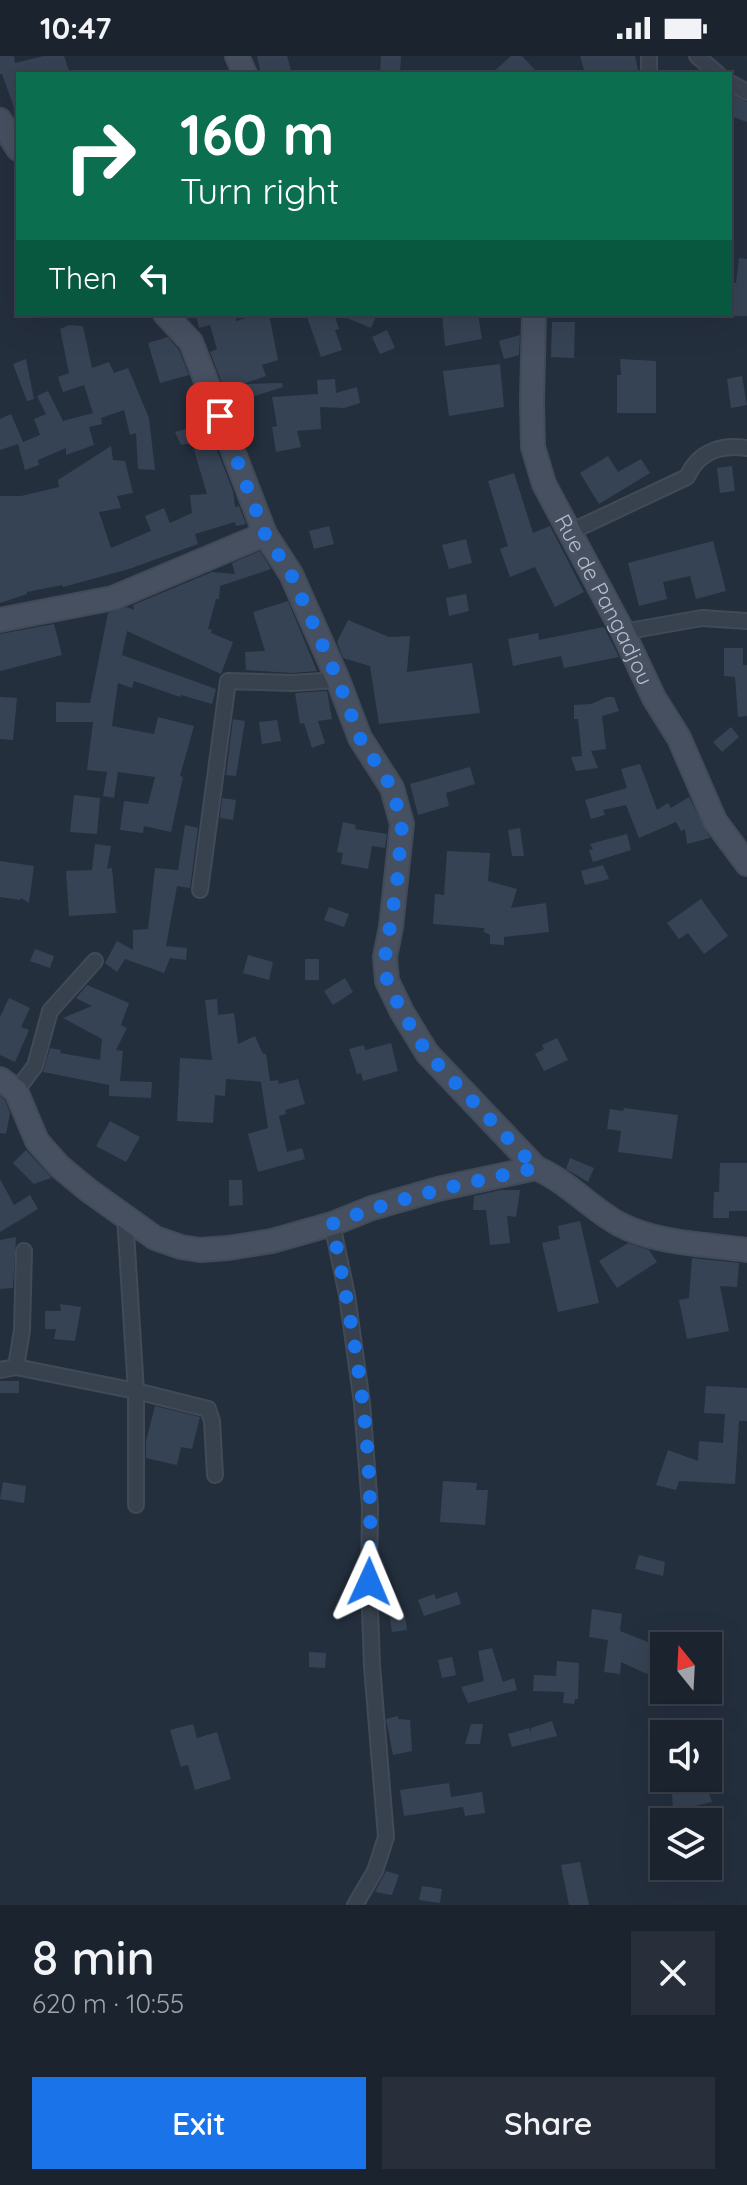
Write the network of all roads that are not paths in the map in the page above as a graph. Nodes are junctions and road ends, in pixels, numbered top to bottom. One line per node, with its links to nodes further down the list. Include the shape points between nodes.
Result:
1 (697, 56): 2 (street)
2 (716, 72)
3 (0, 120): 4 (street)
4 (16, 146)
5 (167, 316): 9 (street, via 191,342)
6 (534, 316): 8 (street, Rue de Pangadjou, via 533,447 544,484)
7 (747, 448): 8 (street, via 711,451 698,459 687,477)
8 (570, 532): 12 (street, Rue de Pangadjou)
9 (265, 534): 10 (street, via 113,598); 13 (street, via 291,574)
10 (0, 620)
11 (747, 621): 12 (street, via 702,618)
12 (623, 632): 14 (street, Rue de Pangadjou, via 715,821)
13 (338, 680): 15 (street, via 228,681); 18 (street, via 360,738 392,788 402,824 385,957 387,981 427,1053)
14 (747, 864)
15 (200, 890)
16 (95, 961): 17 (street, via 50,1011 35,1066)
17 (8, 1085): 19 (street, via 47,1154)
18 (536, 1168): 20 (street, via 425,1193); 21 (street, via 643,1234)
19 (125, 1216): 20 (street, via 155,1238 200,1250 272,1241); 25 (street)
20 (332, 1224): 28 (street, via 362,1403 370,1507 372,1666 386,1837 375,1871)
21 (747, 1250)
22 (24, 1251): 23 (street)
23 (16, 1367): 24 (street); 25 (street)
24 (0, 1370)
25 (136, 1391): 26 (street, via 208,1409); 27 (street)
26 (215, 1475)
27 (136, 1505)
28 (355, 1905)

